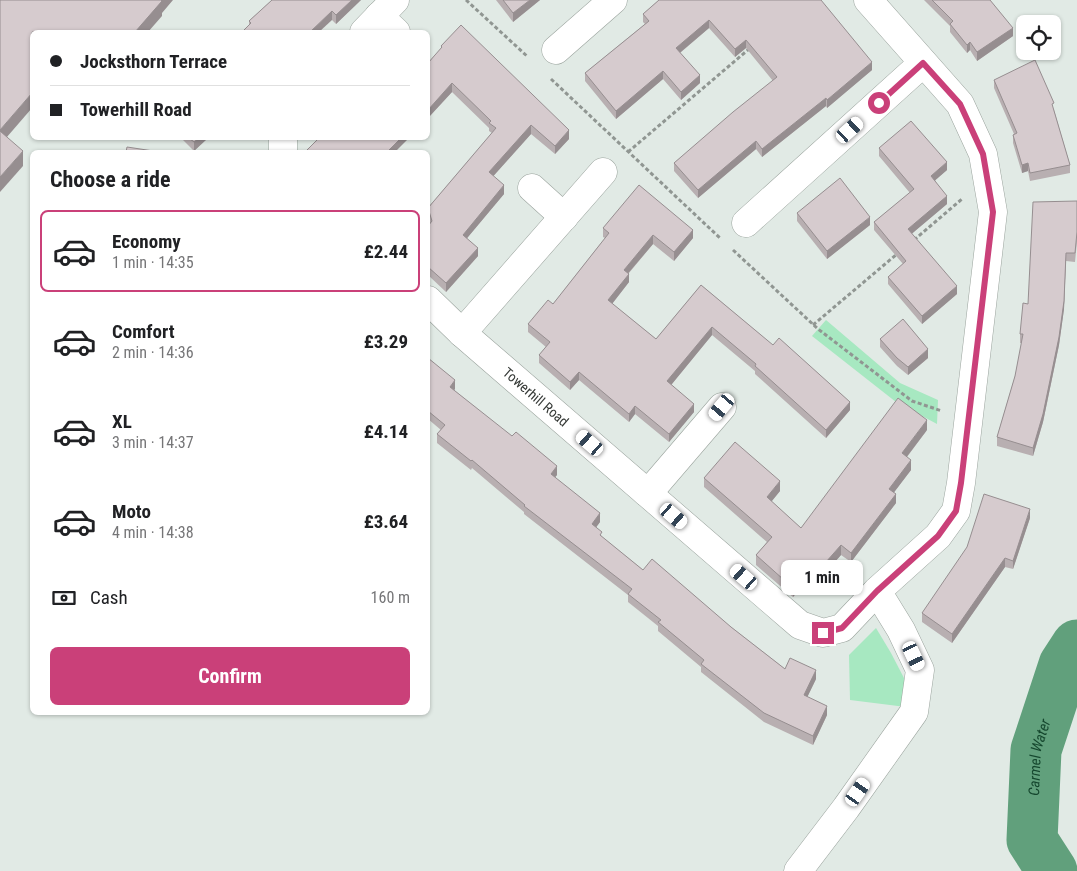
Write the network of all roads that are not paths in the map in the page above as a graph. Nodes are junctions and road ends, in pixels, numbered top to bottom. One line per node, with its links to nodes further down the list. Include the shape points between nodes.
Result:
1 (613, 0): 3 (street)
2 (868, 0): 4 (street, Towerhill Road)
3 (550, 62)
4 (923, 63): 8 (street); 13 (street, Towerhill Road, via 960,104 983,154 993,212 956,511 938,536)
5 (603, 172): 7 (street)
6 (532, 188): 7 (street)
7 (564, 217): 10 (street)
8 (746, 223)
9 (430, 302): 10 (street, Towerhill Road)
10 (462, 333): 12 (street, Towerhill Road)
11 (722, 407): 12 (street)
12 (646, 492): 13 (street, Towerhill Road, via 800,625 823,633 842,628)
13 (877, 591): 14 (street, via 920,670 914,712)
14 (798, 871)

